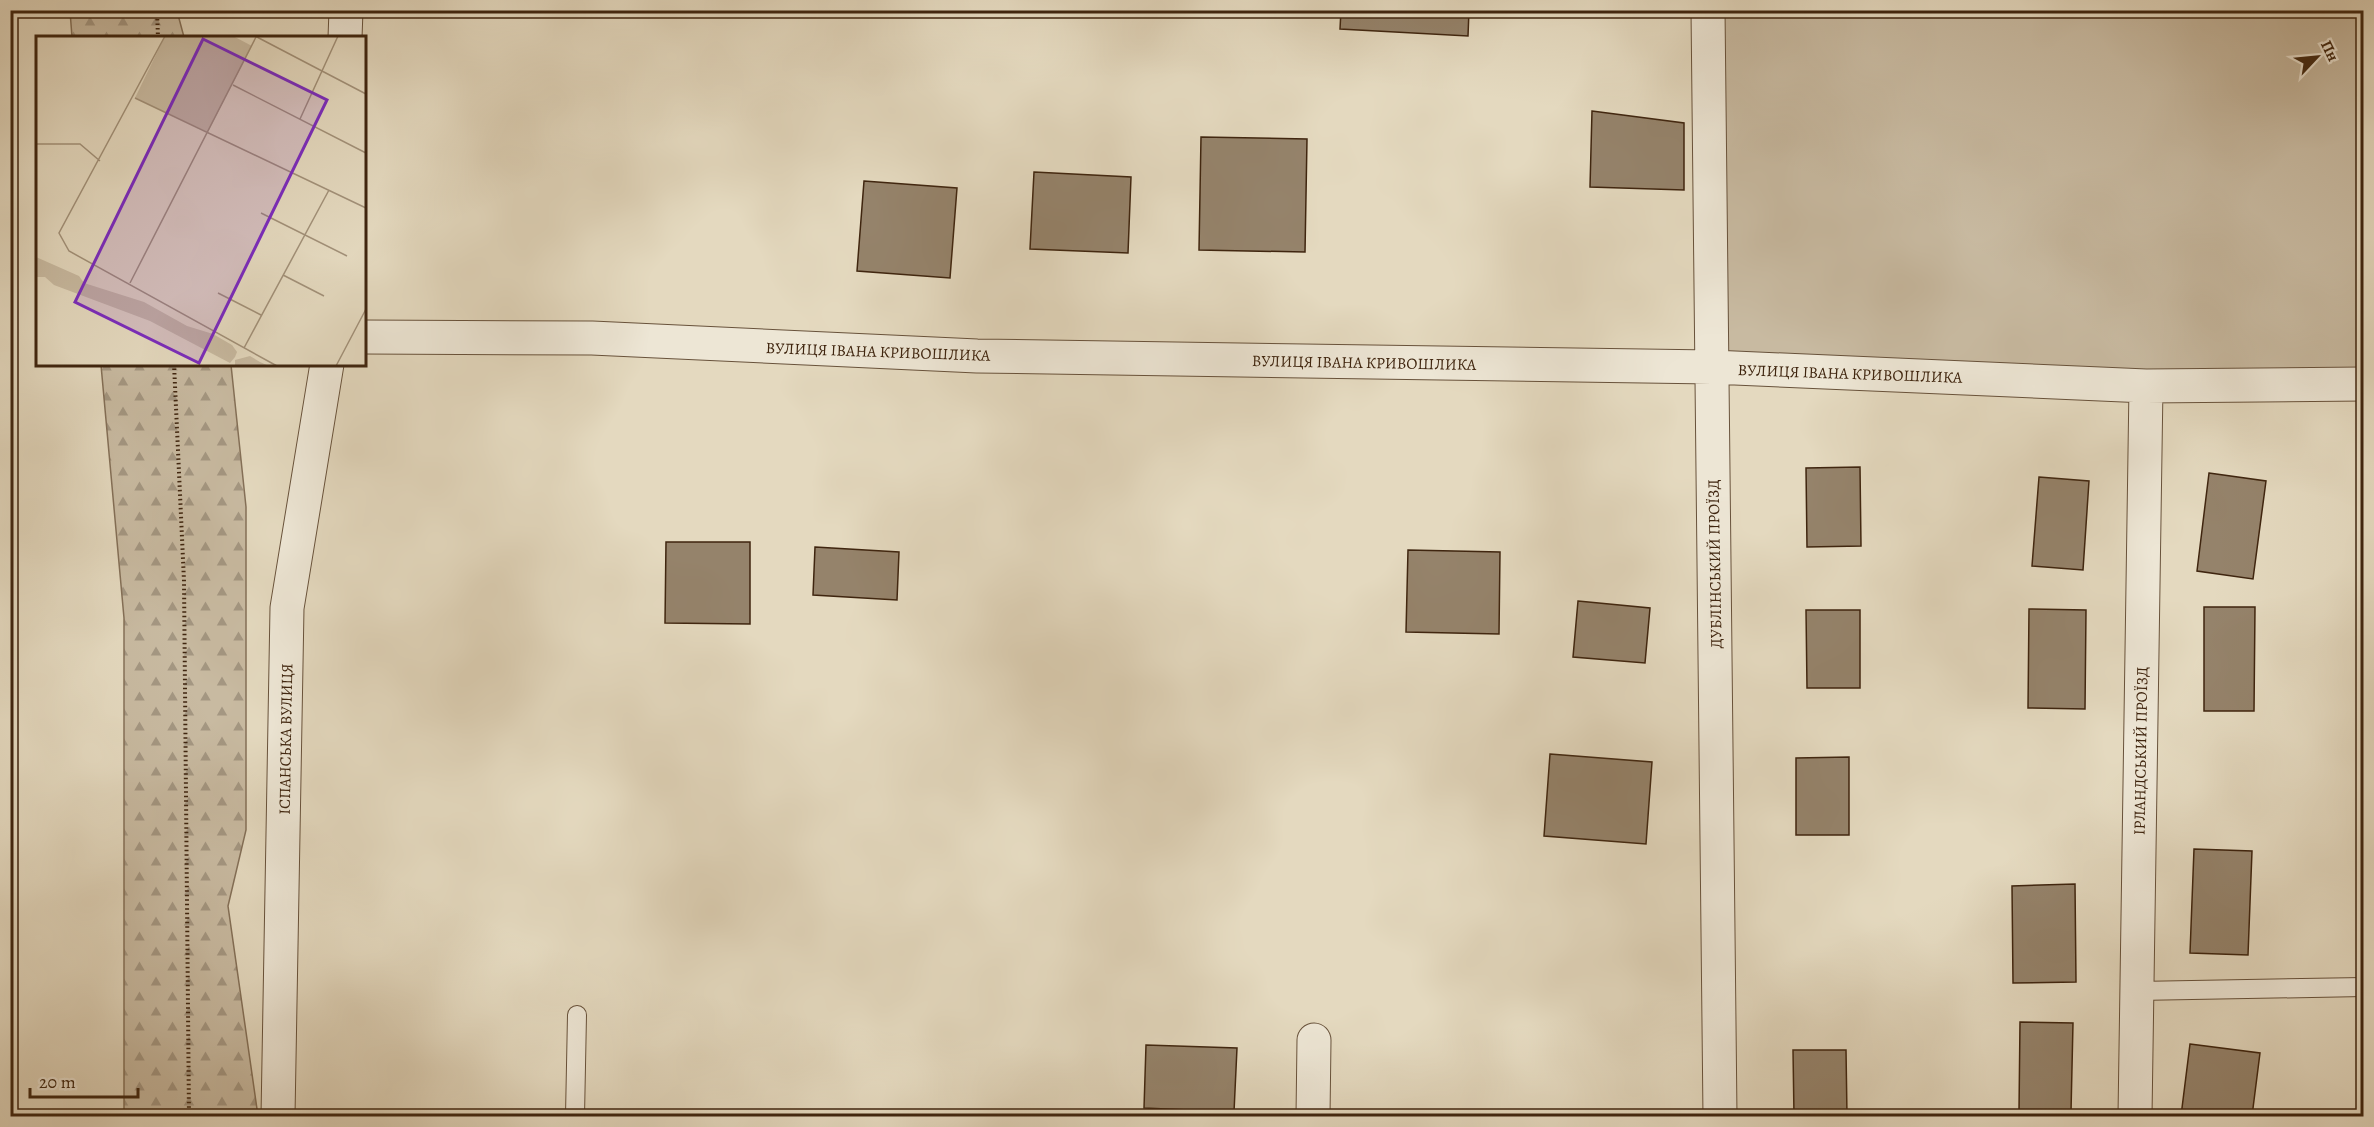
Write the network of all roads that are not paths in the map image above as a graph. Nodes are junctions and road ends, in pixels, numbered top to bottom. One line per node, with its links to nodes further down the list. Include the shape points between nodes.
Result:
1 (346, 10): 3 (street)
2 (1708, 10): 6 (street, ДУБЛІНСЬКИЙ ПРОЇЗД)
3 (345, 36)
4 (366, 337): 6 (street, ВУЛИЦЯ ІВАНА КРИВОШЛИКА, via 592,338 977,356)
5 (327, 366): 13 (street, ІСПАНСЬКА ВУЛИЦЯ, via 287,608)
6 (1712, 367): 8 (street, ВУЛИЦЯ ІВАНА КРИВОШЛИКА); 16 (street, ДУБЛІНСЬКИЙ ПРОЇЗД)
7 (2364, 384): 8 (street, ВУЛИЦЯ ІВАНА КРИВОШЛИКА)
8 (2146, 386): 10 (street, ІРЛАНДСЬКИЙ ПРОЇЗД)
9 (2364, 987): 10 (lane)
10 (2137, 991): 17 (street, ІРЛАНДСЬКИЙ ПРОЇЗД)
11 (577, 1015): 14 (lane)
12 (1314, 1040): 15 (street)
13 (278, 1116)
14 (575, 1116)
15 (1313, 1116)
16 (1720, 1116)
17 (2135, 1116)

